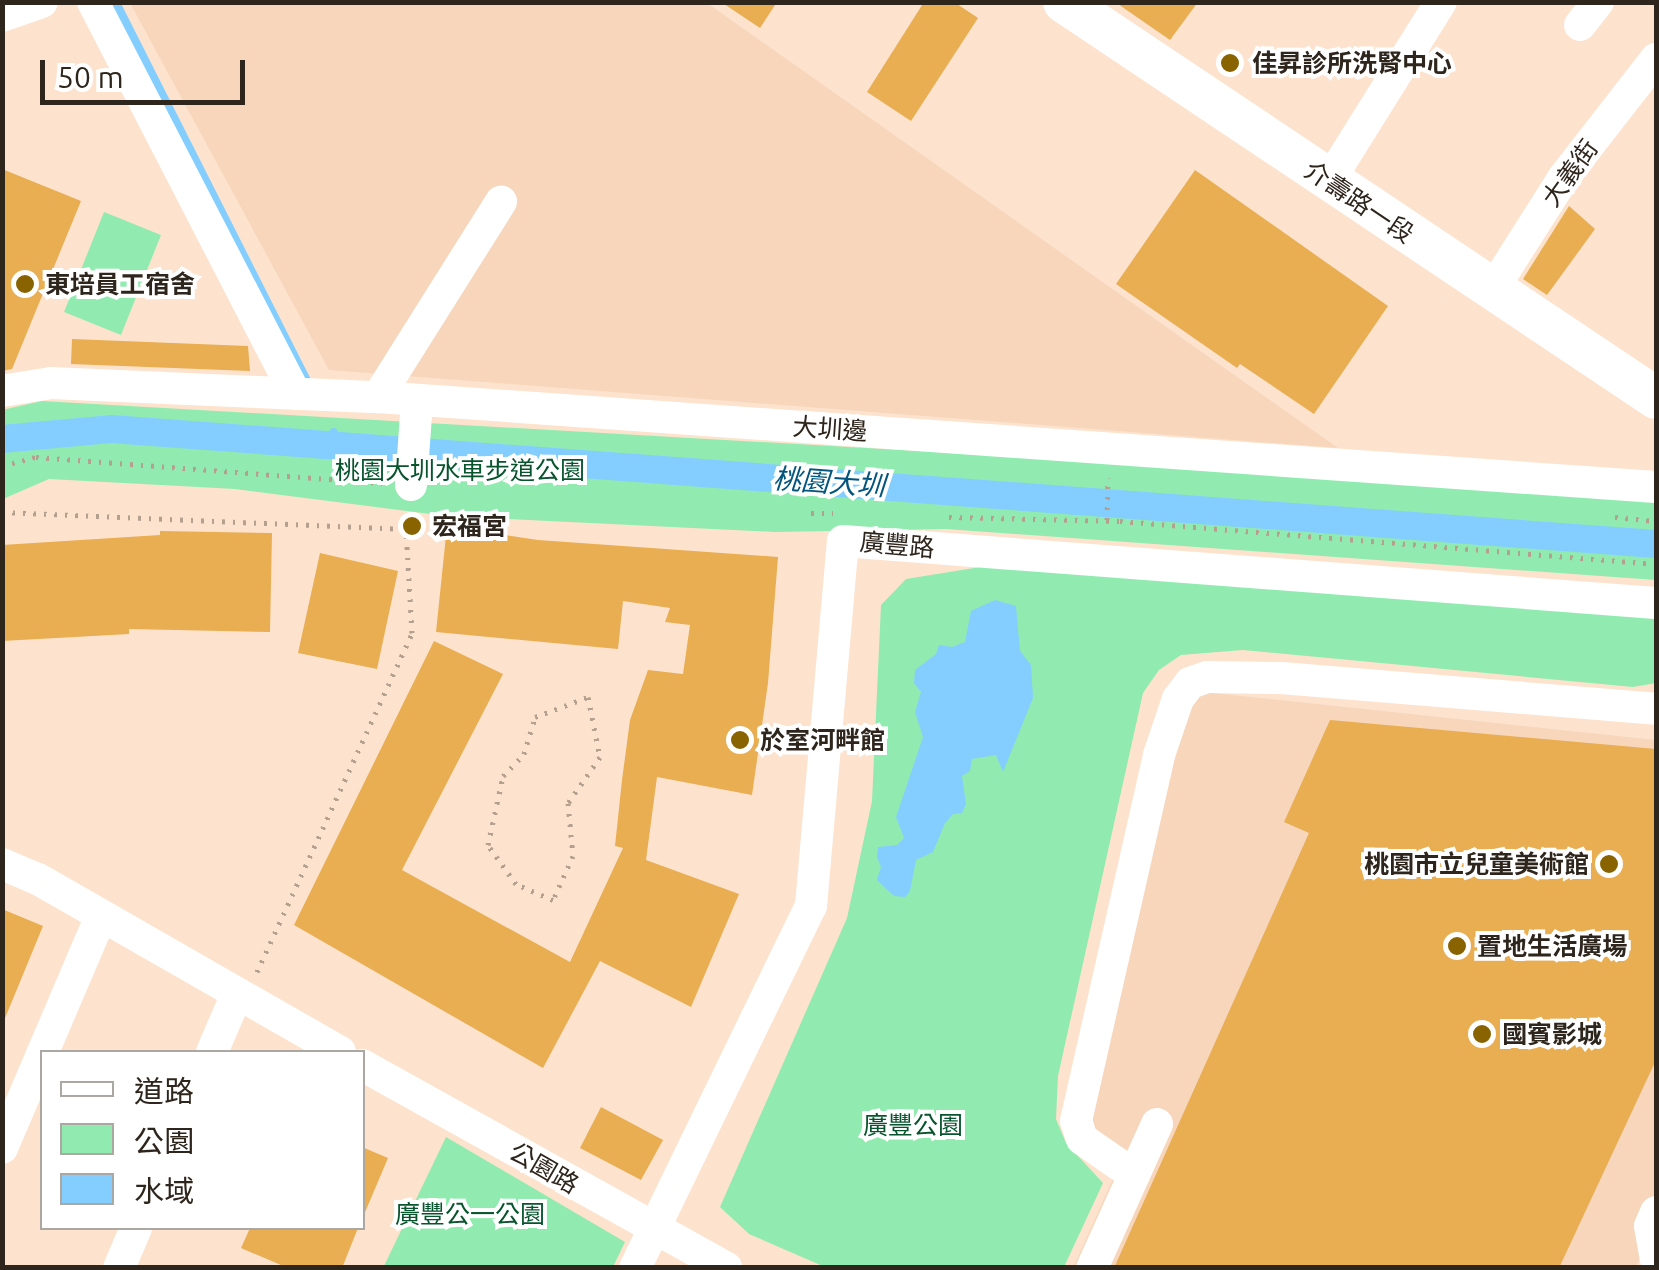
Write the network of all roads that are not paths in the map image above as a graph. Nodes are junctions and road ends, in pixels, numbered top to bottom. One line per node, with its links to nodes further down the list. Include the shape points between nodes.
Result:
1 (42, 2): 5 (street)
2 (93, 2): 11 (street)
3 (1064, 2): 7 (main road, 介壽路一段)
4 (1442, 2): 7 (street)
5 (2, 16)
6 (1656, 59): 9 (street, 大義街, via 1564,178)
7 (1329, 181): 9 (main road, 介壽路一段)
8 (500, 202): 12 (street)
9 (1490, 292): 13 (main road, 介壽路一段)
10 (2, 392): 11 (street, 大圳邊, via 50,382)
11 (295, 394): 12 (street, 大圳邊)
12 (378, 398): 14 (street, 大圳邊)
13 (1656, 398)
14 (417, 411): 15 (street); 16 (street, 大圳邊)
15 (412, 474)
16 (1656, 487)
17 (1656, 603): 32 (street, 廣豐路, via 846,527 811,906)
18 (1656, 708): 29 (street, via 1282,678 1207,677 1190,683 1159,756 1076,1121 1082,1140)
19 (2, 864): 20 (street)
20 (101, 916): 21 (street); 22 (street)
21 (241, 996): 23 (street); 24 (street)
22 (44, 1050)
23 (213, 1050)
24 (336, 1050)
25 (40, 1060): 28 (street)
26 (365, 1067): 32 (street, 公園路)
27 (1157, 1124): 29 (street)
28 (2, 1148)
29 (1134, 1175): 37 (street)
30 (1656, 1212): 33 (street, via 1650,1226)
31 (135, 1230): 34 (street)
32 (654, 1230): 35 (street, 廣豐路); 36 (street, 公園路)
33 (1656, 1260)
34 (119, 1268)
35 (635, 1268)
36 (726, 1268)
37 (1092, 1268)

